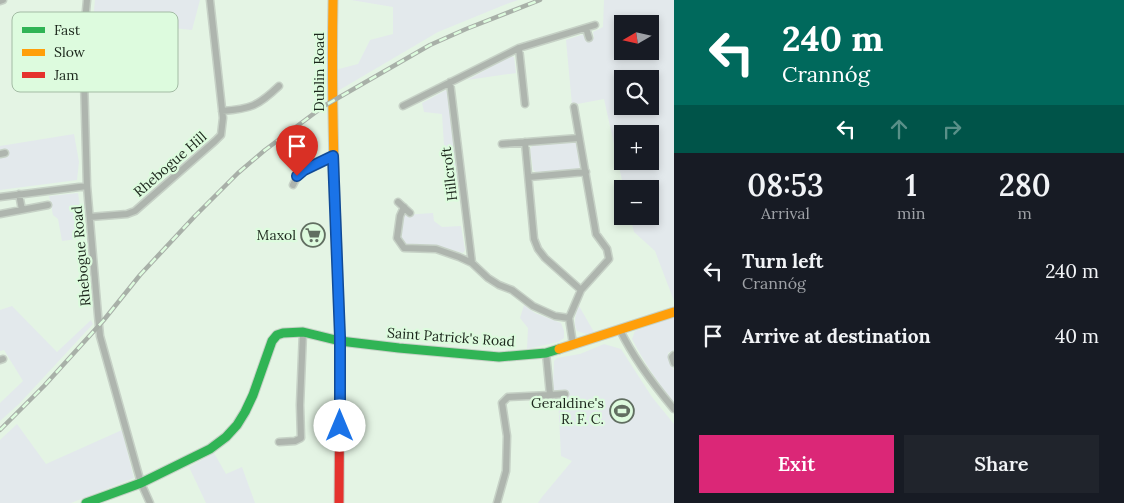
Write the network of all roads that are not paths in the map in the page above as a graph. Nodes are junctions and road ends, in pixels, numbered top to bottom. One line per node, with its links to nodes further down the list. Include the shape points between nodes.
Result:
1 (210, 0): 13 (street, Rhebogue Hill)
2 (333, 0): 17 (street, Dublin Road)
3 (595, 25): 4 (street)
4 (586, 28): 5 (street); 6 (street)
5 (589, 38)
6 (518, 48): 7 (street); 10 (street)
7 (450, 82): 11 (street); 31 (street, Hillcroft)
8 (279, 86): 13 (street, via 249,108)
9 (84, 92): 21 (street, Rhebogue Road)
10 (525, 104)
11 (403, 106)
12 (574, 107): 14 (street)
13 (222, 111): 30 (street, Rhebogue Hill, via 221,135 135,211)
14 (580, 138): 15 (street); 18 (street)
15 (526, 142): 16 (street); 19 (street)
16 (502, 144)
17 (333, 156): 20 (street, via 304,170); 37 (street, Dublin Road)
18 (586, 172): 19 (street); 32 (street, via 596,234 607,248 610,259)
19 (529, 177): 32 (street, via 534,239 538,249)
20 (293, 185)
21 (87, 186): 22 (street); 30 (street, Rhebogue Road)
22 (19, 194): 23 (street); 27 (street)
23 (0, 197)
24 (398, 202): 26 (street)
25 (48, 205): 27 (street)
26 (404, 207): 28 (street); 31 (street, via 397,238 404,248 436,249)
27 (22, 210): 29 (street)
28 (410, 213)
29 (0, 214)
30 (90, 217): 46 (street, Rhebogue Road, via 100,336)
31 (472, 263): 34 (street, via 488,278 533,306 555,316)
32 (581, 290): 34 (street)
33 (674, 312): 35 (street, Saint Patrick's Road)
34 (569, 318): 38 (street)
35 (620, 330): 38 (street, Saint Patrick's Road); 44 (street, via 654,385)
36 (303, 332): 37 (street, Saint Patrick's Road); 45 (street, via 301,438); 46 (street, Saint Patrick's Road, via 283,333 272,341 246,412 226,437 210,449)
37 (340, 341): 39 (street, Saint Patrick's Road, via 499,357); 49 (street, Dublin Road)
38 (573, 344): 39 (street, Saint Patrick's Road)
39 (546, 353): 43 (street)
40 (674, 355): 41 (street)
41 (674, 363)
42 (565, 394): 43 (street)
43 (550, 395): 50 (street, via 508,397 502,403 507,436 506,471)
44 (674, 409)
45 (279, 442)
46 (141, 483): 47 (street, Saint Patrick's Road); 48 (street, Rhebogue Road)
47 (86, 503)
48 (150, 503)
49 (339, 503)
50 (497, 503)

